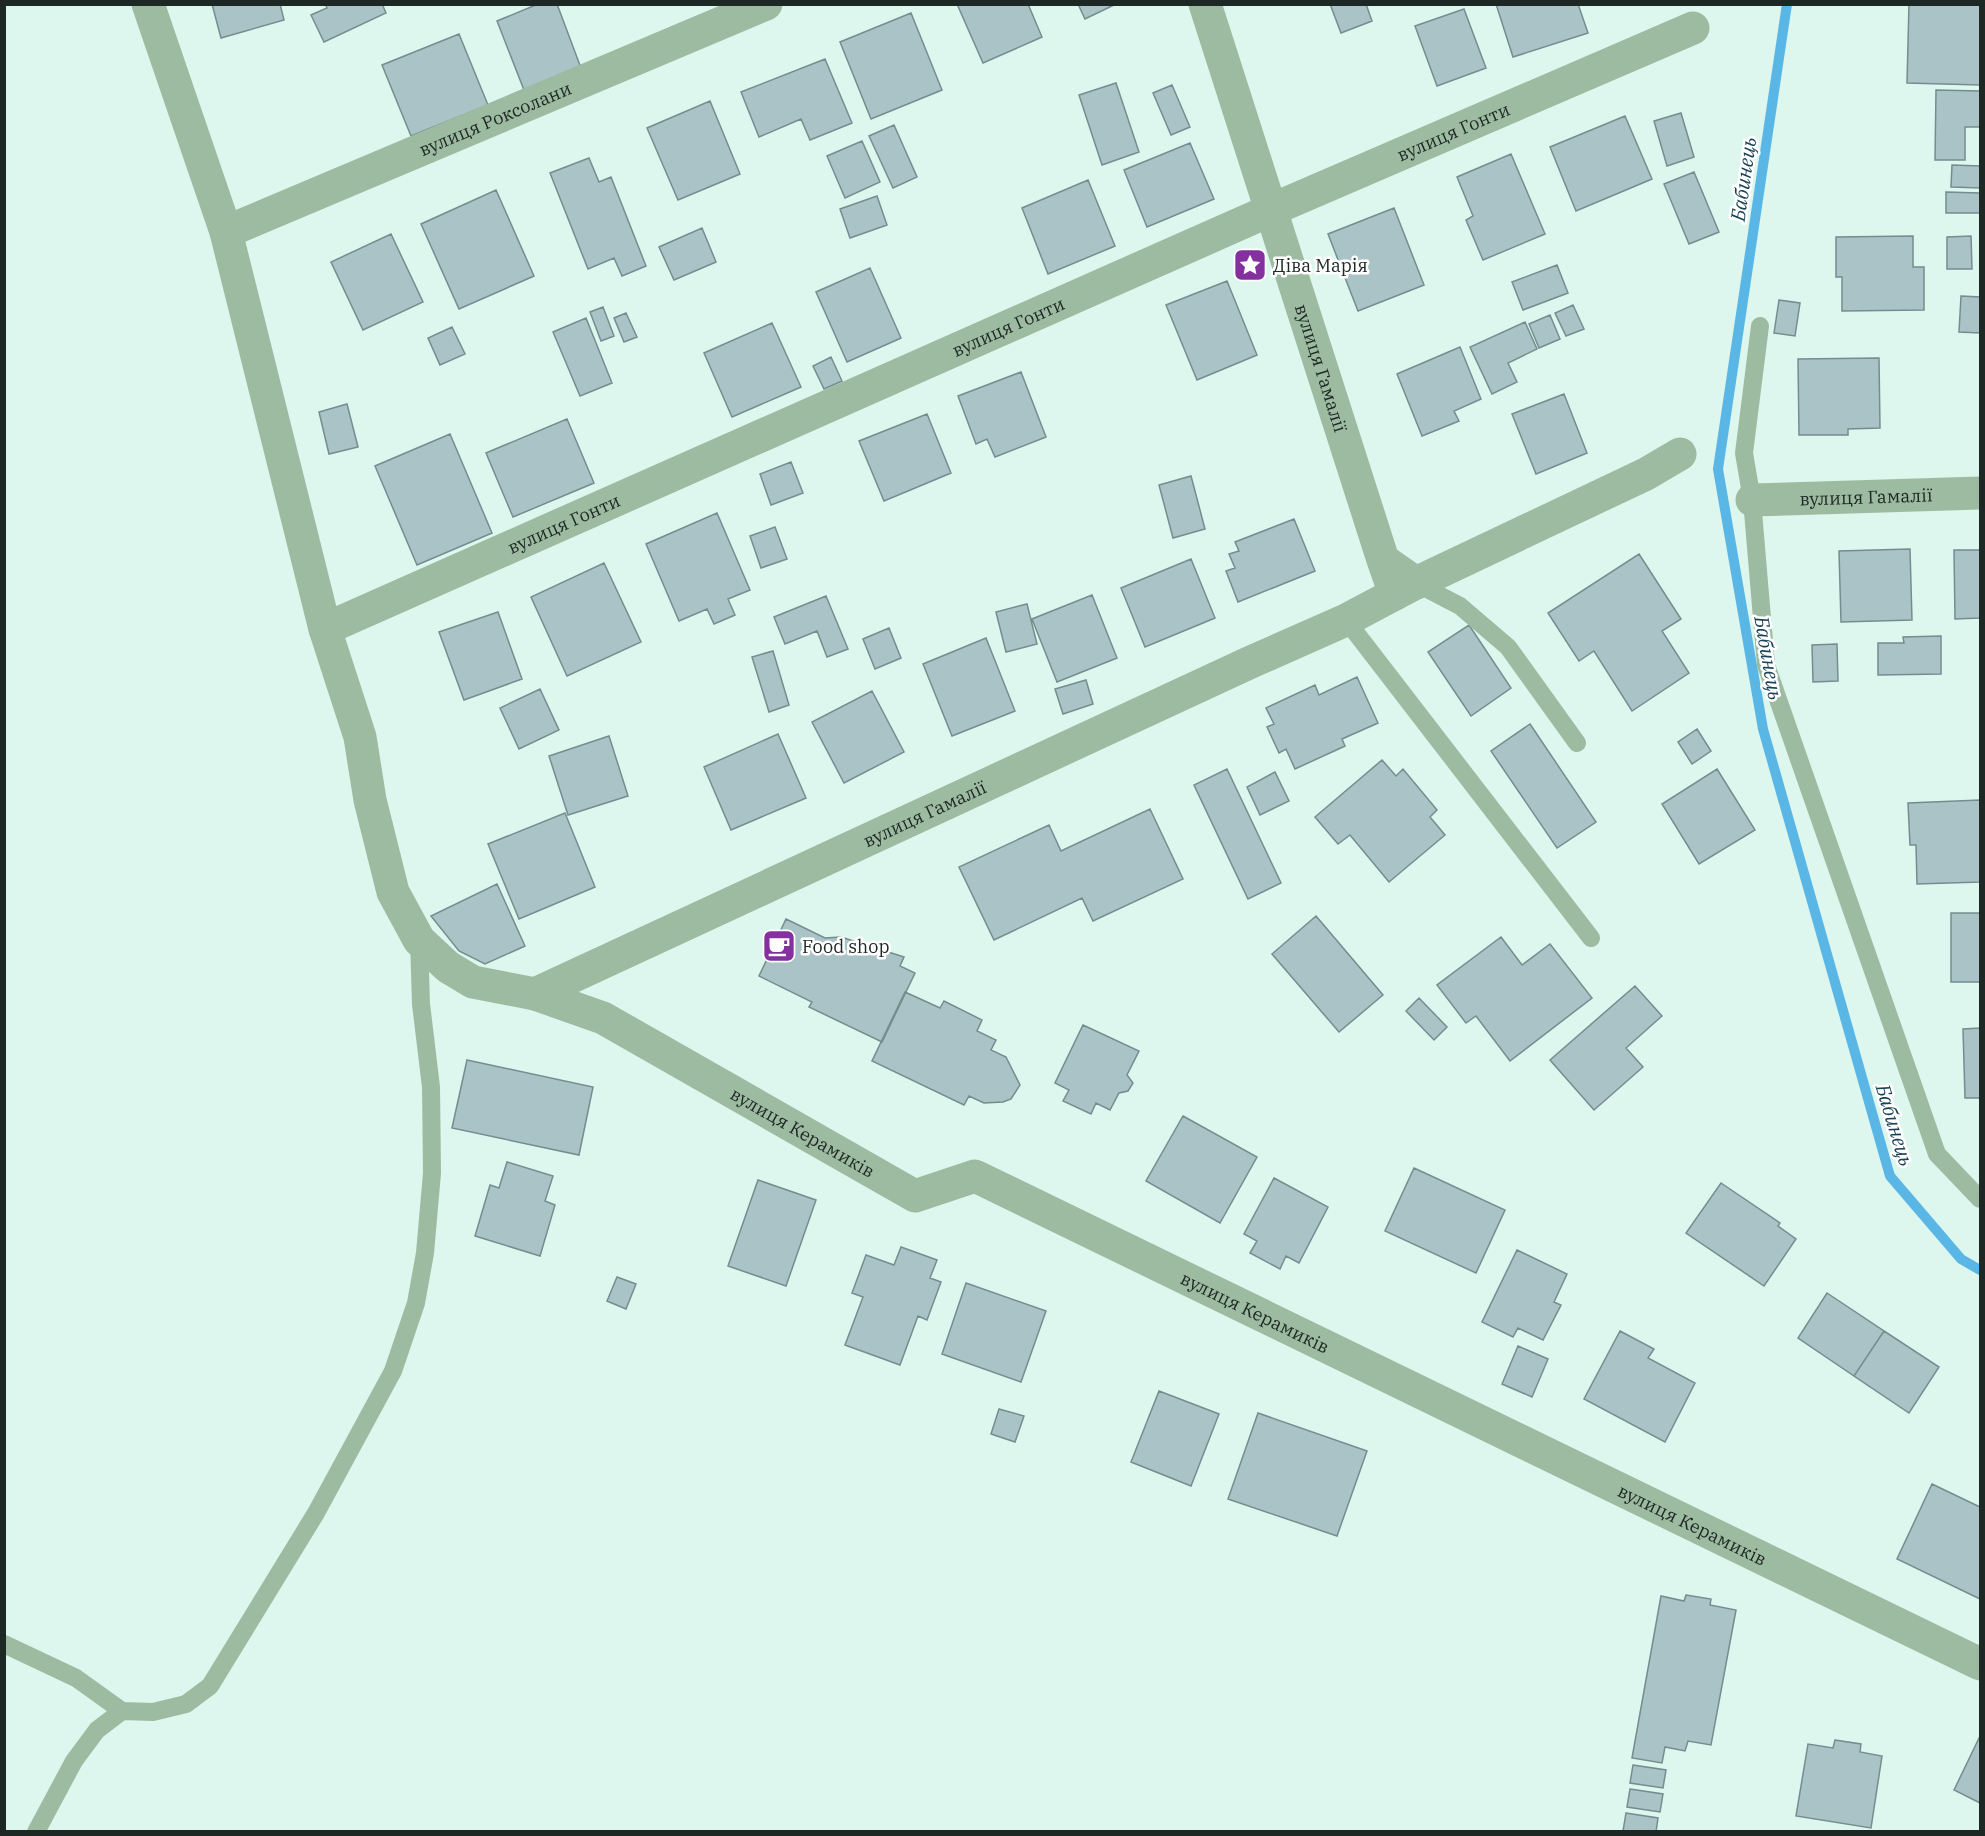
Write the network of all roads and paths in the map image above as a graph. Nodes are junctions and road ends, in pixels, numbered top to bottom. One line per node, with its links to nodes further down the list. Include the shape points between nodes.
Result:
1 (148, 4): 6 (street)
2 (766, 4): 6 (street, вулиця Роксолани)
3 (1205, 4): 5 (street, вулиця Гамалії)
4 (1693, 28): 5 (street, вулиця Гонти)
5 (1271, 210): 11 (street, вулиця Гамалії, via 1383,560); 13 (street, вулиця Гонти)
6 (226, 232): 13 (street)
7 (1760, 326): 10 (lane, via 1744,453)
8 (1680, 454): 11 (street, вулиця Гамалії)
9 (1980, 493): 10 (street, вулиця Гамалії)
10 (1752, 500): 18 (lane, via 1766,665 1937,1154)
11 (1406, 589): 12 (street, вулиця Гамалії); 14 (lane, via 1460,606 1509,647)
12 (1346, 620): 15 (lane); 17 (street, вулиця Гамалії)
13 (324, 629): 16 (street, via 360,737 370,800 393,892)
14 (1577, 743)
15 (1591, 939)
16 (419, 940): 17 (street, via 448,968 473,982); 21 (lane, via 421,1004 431,1087 432,1173 418,1293 393,1371 316,1513 210,1686 186,1704 153,1712)
17 (534, 994): 20 (street, вулиця Керамиків, via 603,1018 915,1196 975,1176)
18 (1980, 1198)
19 (4, 1644): 21 (lane, via 76,1678)
20 (1980, 1664)
21 (122, 1711): 22 (lane, via 97,1730 74,1761)
22 (36, 1832)

